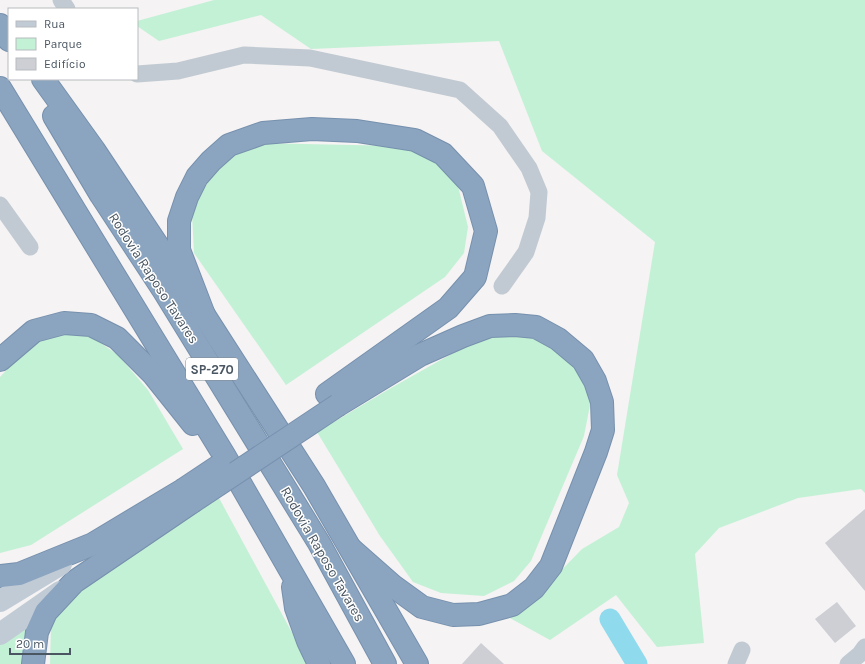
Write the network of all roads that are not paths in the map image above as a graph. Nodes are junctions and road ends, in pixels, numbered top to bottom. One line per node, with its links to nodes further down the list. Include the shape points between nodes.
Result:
1 (0, 19): 3 (highway)
2 (0, 25): 4 (highway)
3 (8, 31)
4 (8, 38)
5 (138, 74): 11 (street, via 178,71 244,55 310,58 460,90 500,126 529,168 539,192 537,218 526,252)
6 (33, 80): 29 (highway, Rodovia Raposo Tavares / SP-270, via 101,195 164,291 319,543)
7 (44, 80): 12 (highway, via 94,150)
8 (0, 88): 15 (highway, SP-270)
9 (0, 205): 10 (street)
10 (30, 247)
11 (502, 286)
12 (204, 315): 14 (highway, via 178,250 179,221 197,177 229,146 263,133 312,129 361,132 415,140 443,154 473,186 486,231 475,277 448,308); 18 (highway, Rodovia Raposo Tavares, via 314,486)
13 (0, 360): 15 (highway, via 34,331 64,323 91,325 117,338 153,374 196,428)
14 (333, 400): 16 (highway, bridge); 18 (highway, via 463,336 490,326 515,325 536,327 558,339 583,360 595,381 602,402 603,430 551,566 534,588 512,605 479,614 453,615 422,607 393,586)
15 (224, 455): 19 (highway, SP-270)
16 (187, 496): 17 (highway); 21 (highway)
17 (93, 544): 20 (highway, via 19,574); 22 (main road)
18 (351, 549): 23 (highway, Rodovia Raposo Tavares)
19 (292, 572): 27 (highway, via 296,608); 28 (highway, SP-270)
20 (0, 576)
21 (74, 582): 24 (main road); 26 (highway, via 46,612 37,632)
22 (0, 601)
23 (397, 630): 30 (highway); 31 (highway)
24 (0, 634)
25 (865, 647): 32 (street)
26 (33, 664)
27 (319, 664)
28 (344, 664)
29 (385, 664)
30 (411, 664)
31 (418, 664)
32 (848, 664)

